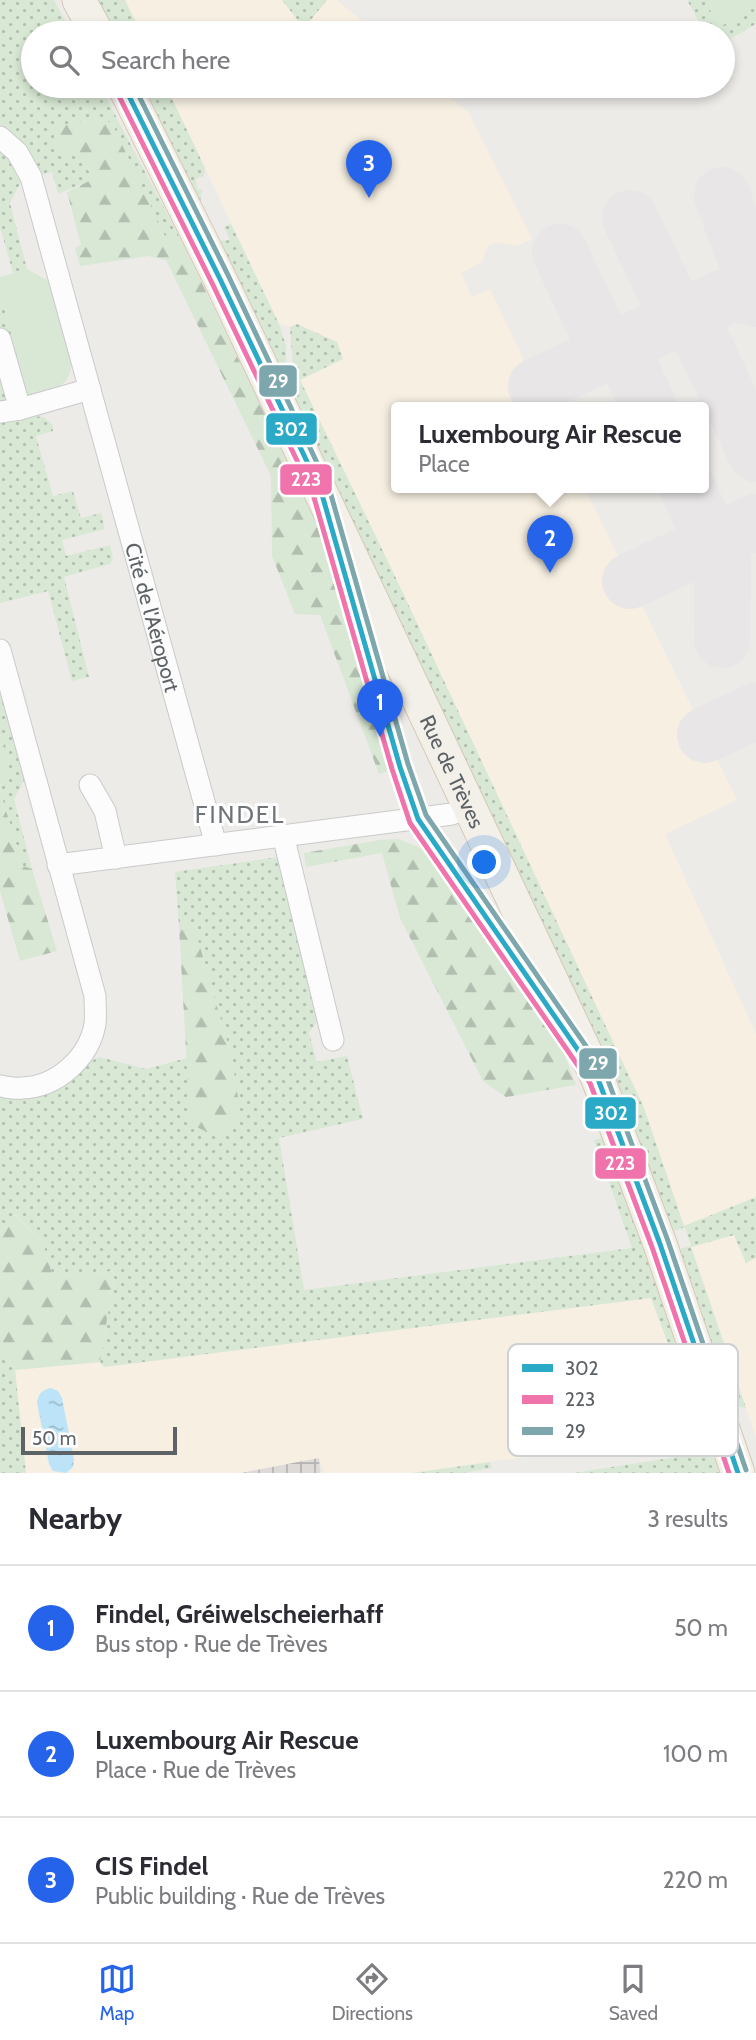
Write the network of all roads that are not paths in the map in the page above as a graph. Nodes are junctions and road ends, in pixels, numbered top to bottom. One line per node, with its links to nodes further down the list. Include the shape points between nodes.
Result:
1 (79, 0): 2 (main road)
2 (90, 21)
3 (130, 98): 10 (main road, Rue de Trèves)
4 (0, 137): 6 (street, Cité de l'Aéroport, via 17,152 31,177)
5 (0, 339): 7 (street)
6 (90, 388): 7 (street); 12 (street, Cité de l'Aéroport)
7 (10, 410)
8 (0, 650): 14 (street)
9 (90, 785): 13 (street, via 105,811)
10 (470, 806): 11 (street, via 452,814); 17 (main road, Rue de Trèves, via 598,1079)
11 (283, 835): 12 (street); 15 (street)
12 (216, 845): 13 (street)
13 (116, 858): 14 (street)
14 (58, 865): 16 (street, via 95,996 95,1024 86,1049 67,1071 47,1083)
15 (333, 1040)
16 (0, 1086)
17 (694, 1344)
18 (732, 1456): 19 (main road, Rue de Trèves)
19 (738, 1473)

